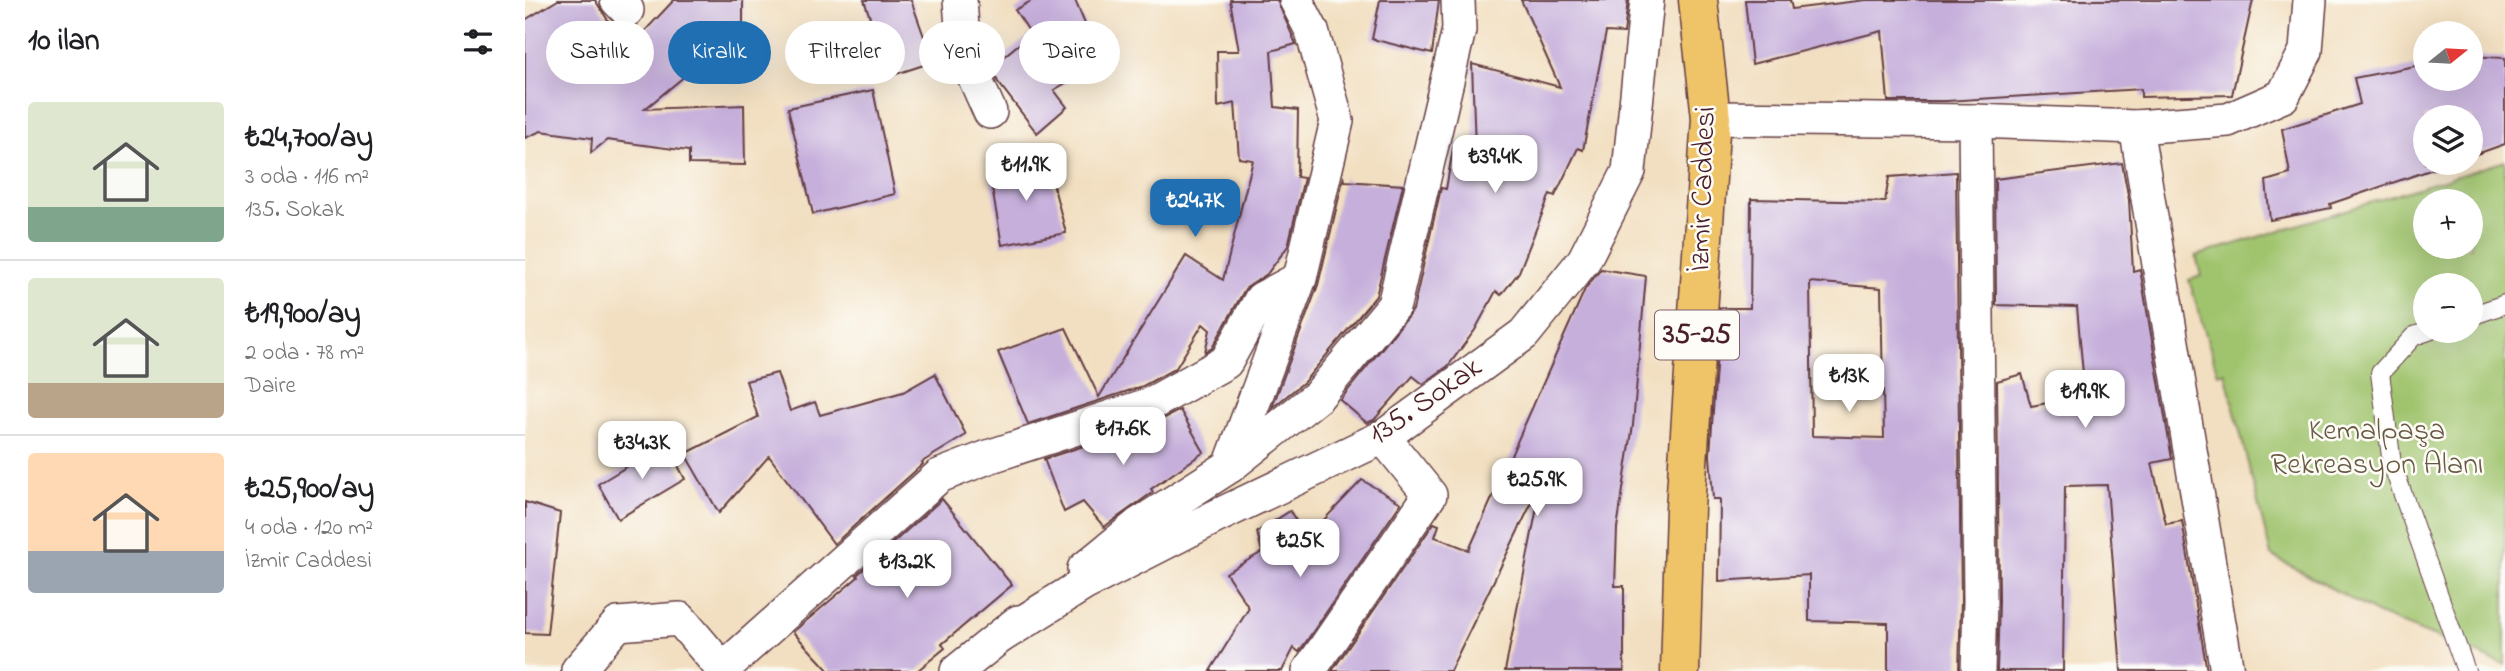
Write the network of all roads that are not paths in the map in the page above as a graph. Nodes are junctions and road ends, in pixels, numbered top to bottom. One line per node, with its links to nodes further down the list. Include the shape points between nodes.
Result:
1 (960, 0): 7 (street, via 964,54)
2 (1296, 0): 11 (street, via 1312,31 1337,121)
3 (1458, 0): 16 (street, via 1459,30 1394,305 1318,396)
4 (1647, 0): 15 (street, 135. Sokak, via 1629,171 1584,260 1524,334)
5 (1698, 0): 8 (main road, İzmir Caddesi / 35-25)
6 (2310, 0): 10 (street, via 2305,51 2283,96 2228,120)
7 (990, 111)
8 (1711, 118): 9 (street); 22 (main road, İzmir Caddesi / 35-25, via 1685,508)
9 (1975, 121): 10 (street); 23 (street)
10 (2136, 127): 24 (street)
11 (1300, 278): 16 (street); 19 (street, via 1261,299 1226,362 1151,404 939,476)
12 (2505, 304): 13 (lane)
13 (2483, 312)
14 (2413, 337): 25 (lane, via 2380,373 2392,464)
15 (1384, 437): 17 (street, 135. Sokak, via 1084,584); 21 (street, via 1430,495)
16 (1230, 466): 17 (street, via 1138,525)
17 (1001, 636): 20 (street)
18 (578, 670): 19 (street, via 618,624 680,619)
19 (724, 670)
20 (957, 671)
21 (1309, 671)
22 (1680, 671)
23 (1977, 671)
24 (2227, 671)
25 (2466, 671)

